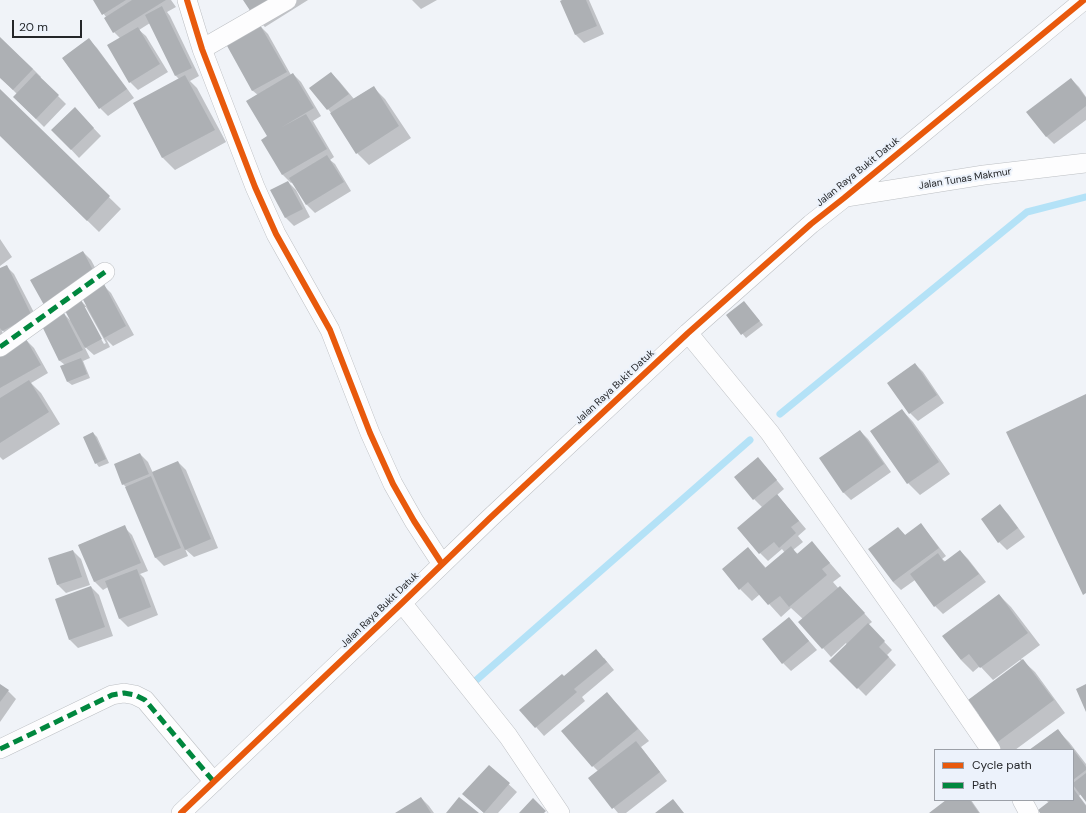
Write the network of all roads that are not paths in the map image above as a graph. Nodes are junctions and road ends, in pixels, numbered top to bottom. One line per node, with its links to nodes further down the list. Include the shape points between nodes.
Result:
1 (188, 0): 4 (street)
2 (287, 0): 4 (street)
3 (1084, 0): 6 (street, Jalan Raya Bukit Datuk)
4 (202, 48): 10 (street, via 255,187 276,234 330,330 393,484)
5 (1086, 162): 6 (street, Jalan Tunas Makmur, via 984,175)
6 (844, 198): 8 (street, Jalan Raya Bukit Datuk)
7 (105, 272): 9 (street)
8 (688, 333): 10 (street, Jalan Raya Bukit Datuk); 13 (street, via 770,434)
9 (0, 347)
10 (442, 564): 11 (street, Jalan Raya Bukit Datuk)
11 (402, 603): 14 (street, Jalan Raya Bukit Datuk); 17 (street, via 508,736)
12 (0, 749): 14 (street, via 112,695 124,693 146,700)
13 (990, 749)
14 (214, 782): 16 (street, Jalan Raya Bukit Datuk)
15 (1023, 801): 18 (street)
16 (180, 813)
17 (560, 813)
18 (1029, 813)

